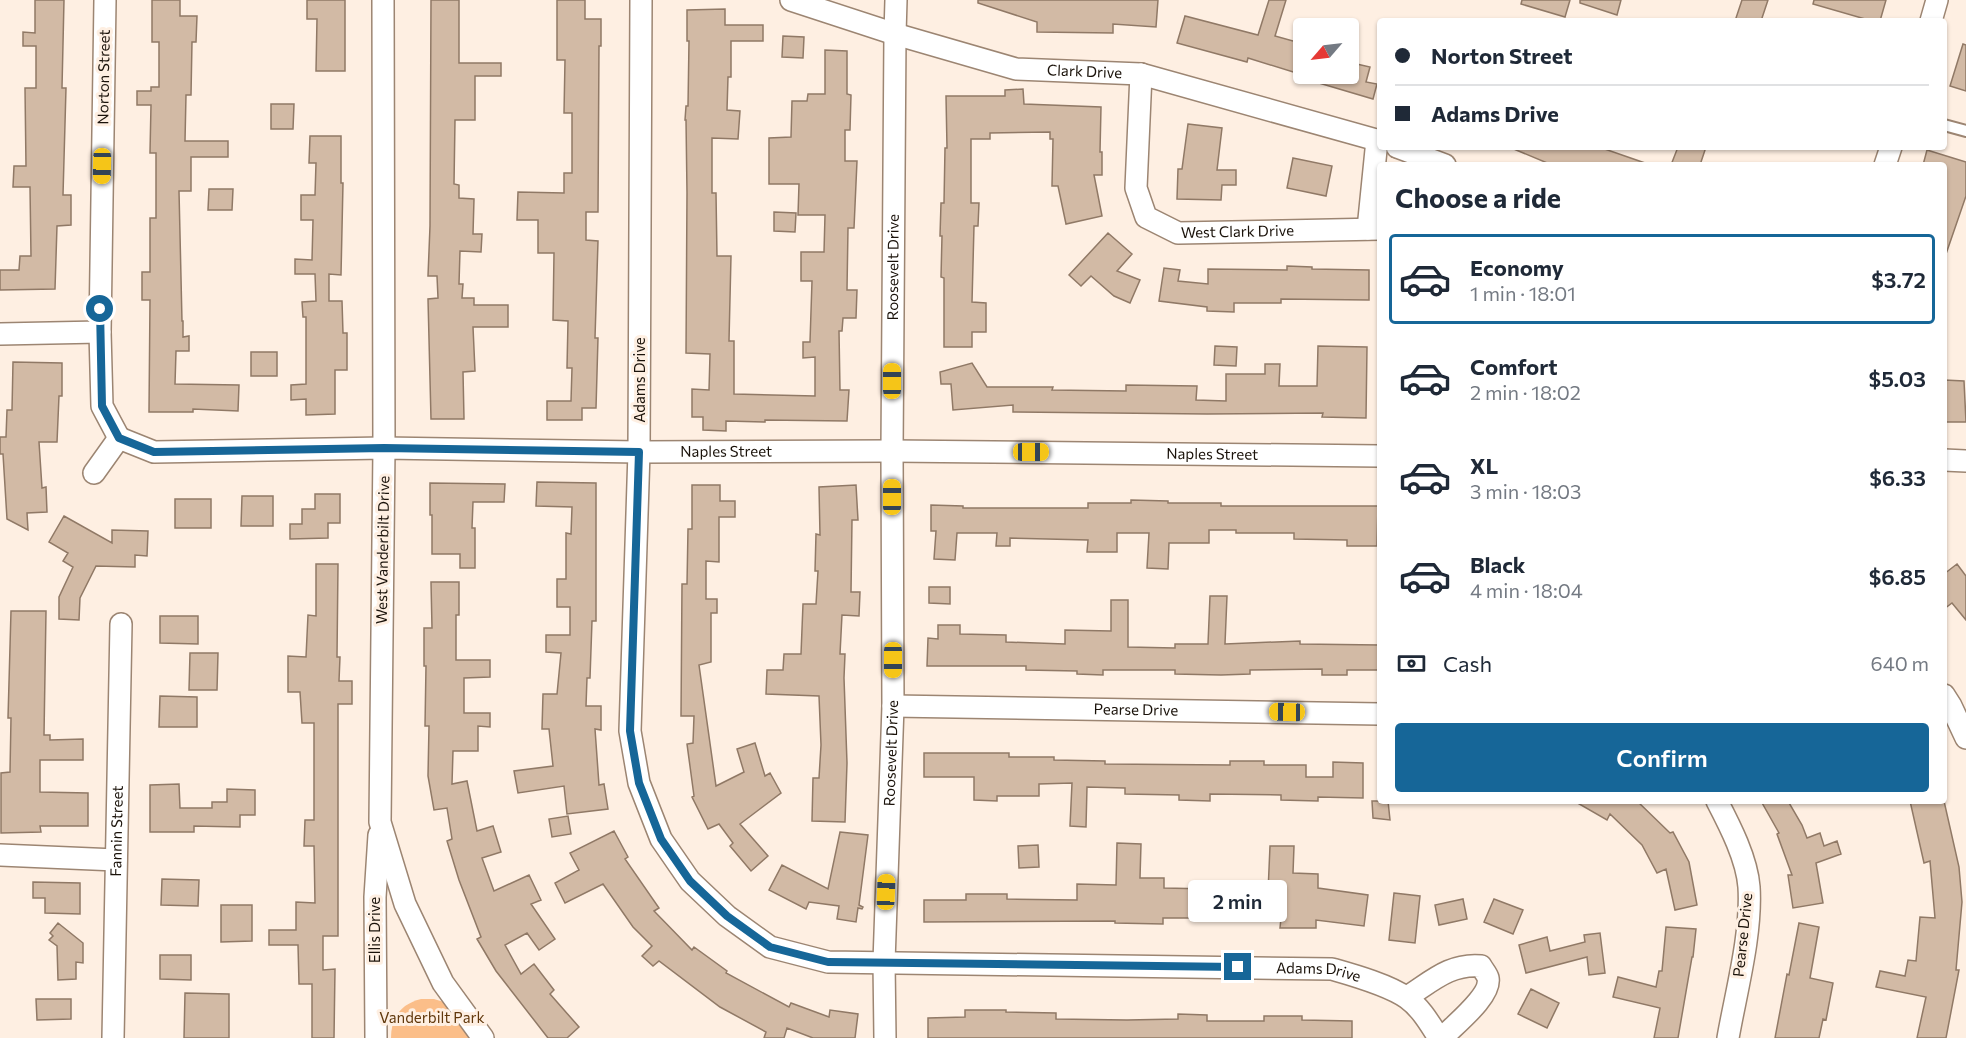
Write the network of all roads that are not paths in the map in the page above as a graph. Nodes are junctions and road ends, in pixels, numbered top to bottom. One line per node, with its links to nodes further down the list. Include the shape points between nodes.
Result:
1 (105, 0): 17 (street, Norton Street)
2 (383, 0): 20 (street, West Vanderbilt Drive)
3 (641, 0): 22 (street, Adams Drive)
4 (791, 0): 8 (street, Clark Drive)
5 (896, 0): 8 (street, Roosevelt Drive)
6 (1937, 0): 7 (street)
7 (1932, 18)
8 (895, 34): 9 (street, Clark Drive, via 1016,69); 21 (street, Roosevelt Drive)
9 (1141, 74): 12 (street, Clark Drive); 16 (street, West Clark Drive, via 1136,188 1146,217 1178,233)
10 (1947, 126): 11 (lane)
11 (1966, 131)
12 (1377, 140)
13 (1405, 150): 15 (street)
14 (1377, 162): 16 (street, West Clark Drive)
15 (1437, 162)
16 (1374, 229)
17 (100, 332): 18 (street); 19 (street, Norton Street, via 102,406)
18 (0, 334)
19 (119, 438): 20 (street, Naples Street, via 154,452); 26 (street)
20 (384, 448): 22 (street, Naples Street); 33 (street, West Vanderbilt Drive)
21 (892, 451): 22 (street, Naples Street); 23 (street, Naples Street); 29 (street, Roosevelt Drive)
22 (639, 452): 36 (street, Adams Drive, via 630,731 639,783 661,839 690,881 727,916 770,947 828,962)
23 (1377, 456)
24 (1947, 460): 25 (street)
25 (1966, 461)
26 (94, 473)
27 (121, 624): 35 (street, Fannin Street)
28 (1947, 700): 31 (street)
29 (893, 706): 30 (street, Pearse Drive); 36 (street, Roosevelt Drive)
30 (1377, 714)
31 (1966, 738)
32 (1718, 804): 43 (street, Pearse Drive, via 1737,841 1749,886 1747,929)
33 (380, 822): 39 (street, Ellis Drive, via 375,897); 40 (street, West Vanderbilt Drive, via 405,904 443,983)
34 (0, 855): 35 (street)
35 (116, 860): 38 (street, Fannin Street)
36 (884, 962): 37 (street, Adams Drive, via 1332,969); 41 (street, Roosevelt Drive)
37 (1407, 998): 42 (street, Adams Drive); 42 (street, via 1449,970 1481,966 1488,978 1488,988)
38 (113, 1038)
39 (376, 1038)
40 (483, 1038)
41 (885, 1038)
42 (1440, 1038)
43 (1728, 1038)

